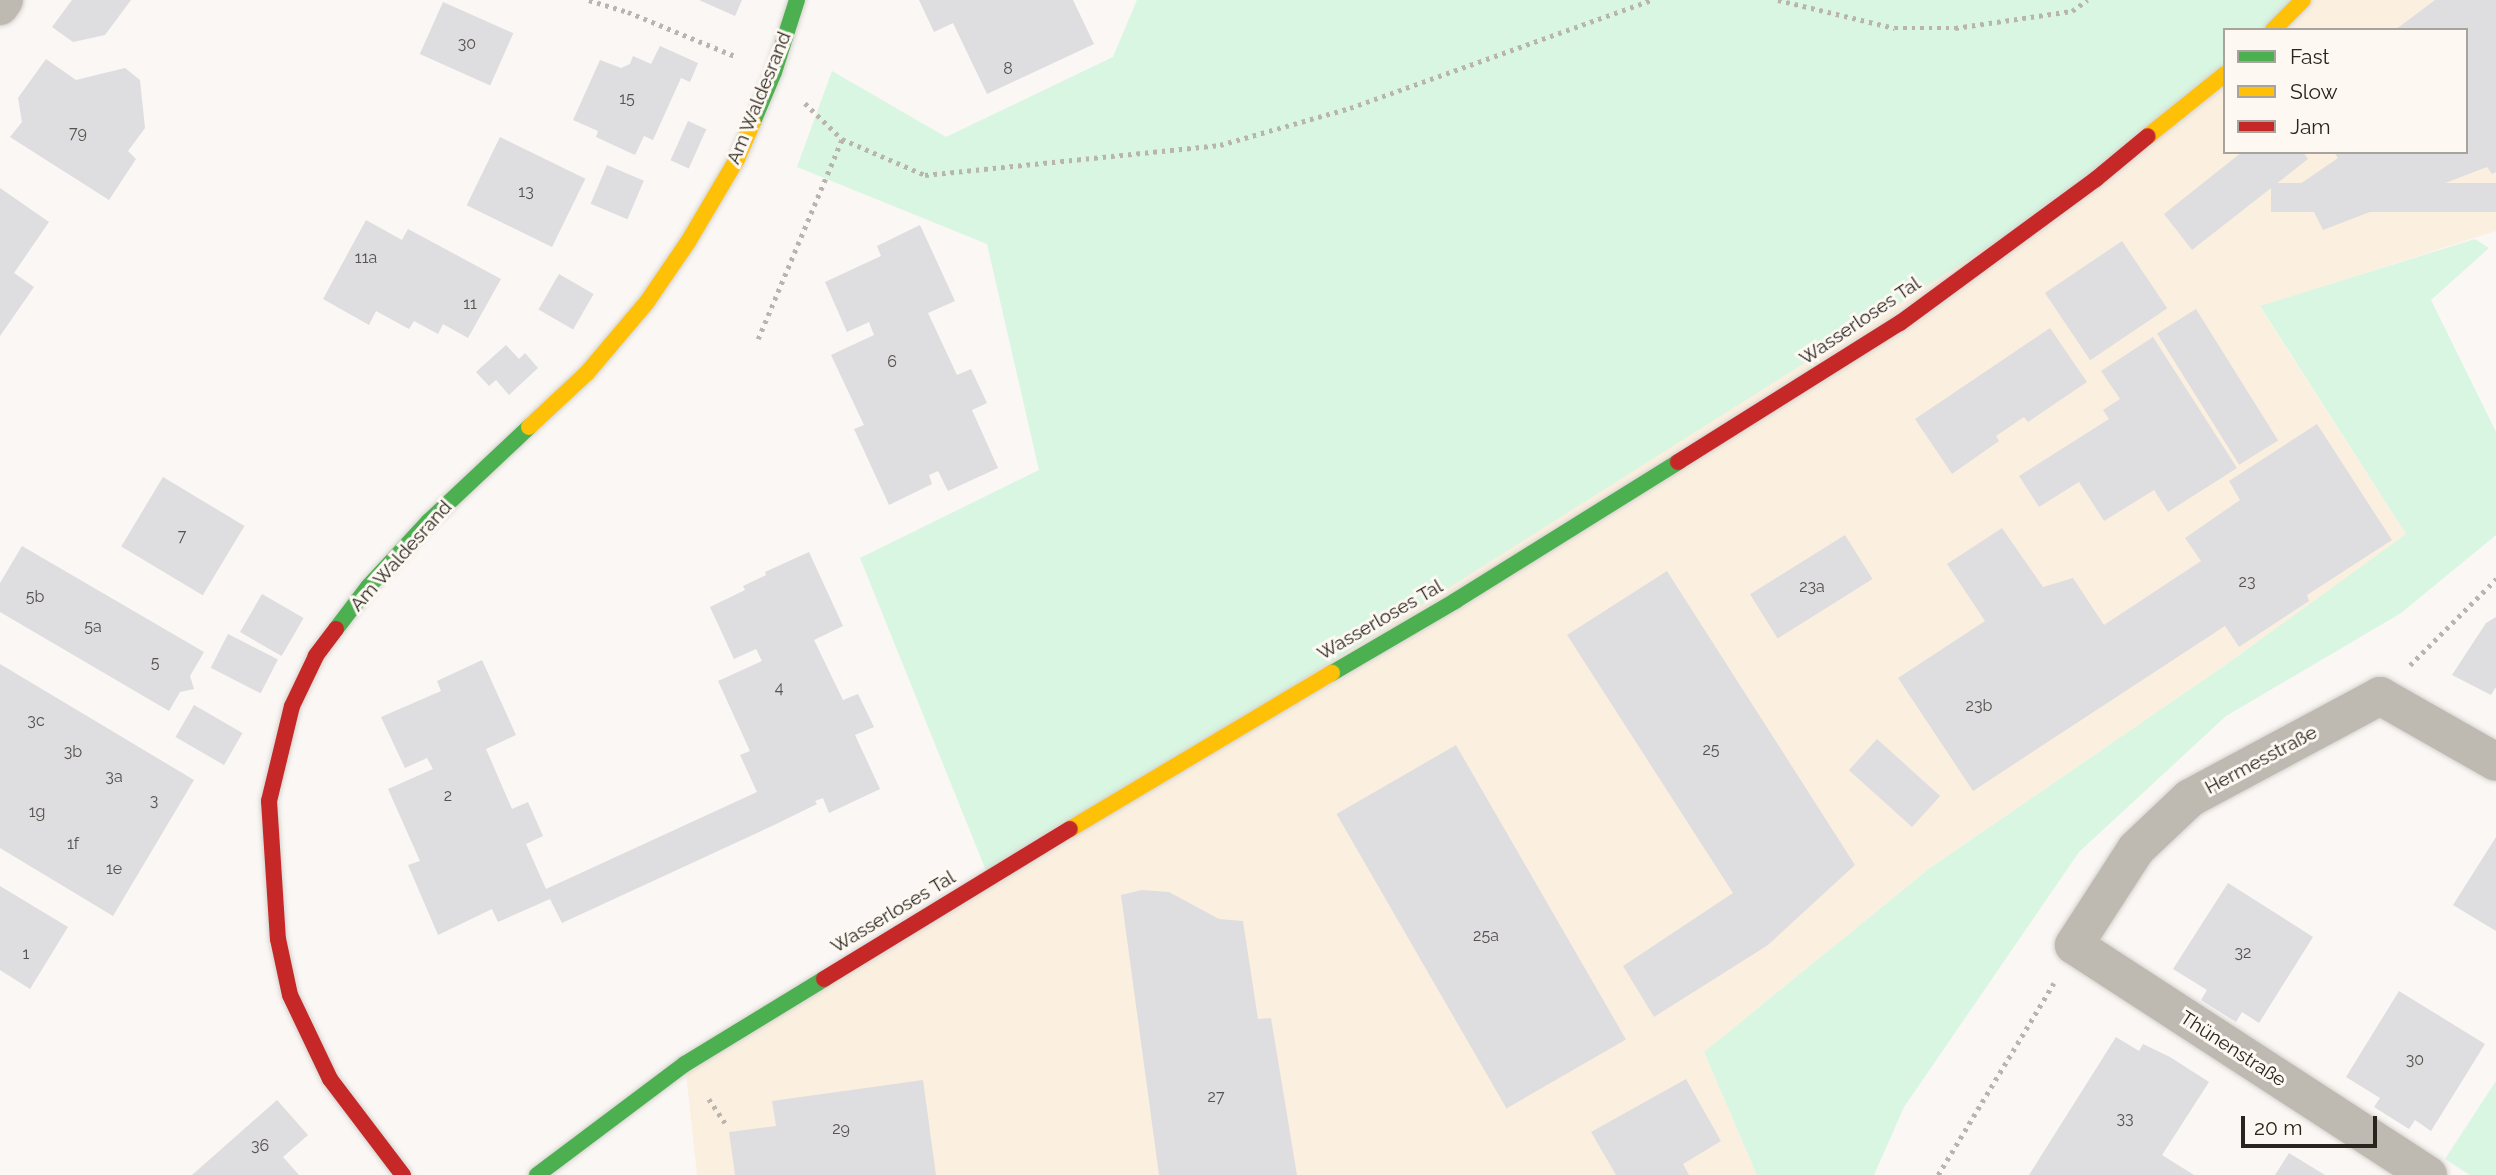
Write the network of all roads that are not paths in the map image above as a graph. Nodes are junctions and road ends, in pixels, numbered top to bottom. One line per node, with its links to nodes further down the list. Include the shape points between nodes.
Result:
1 (4, 0): 4 (street)
2 (797, 0): 9 (main road, Am Waldesrand, via 774,72 737,159 647,302 587,373 429,521 368,587 316,656 292,706 269,801 278,939 290,995 330,1079)
3 (2303, 0): 5 (main road)
4 (0, 6)
5 (2275, 28)
6 (2223, 76): 10 (main road, Wasserloses Tal, via 2096,179 1900,323 1455,601 1180,762 685,1064)
7 (2496, 762): 8 (street, Hermesstraße, via 2380,695 2190,798 2136,849)
8 (2074, 945): 11 (street, Thünenstraße)
9 (402, 1175)
10 (537, 1175)
11 (2428, 1175)

